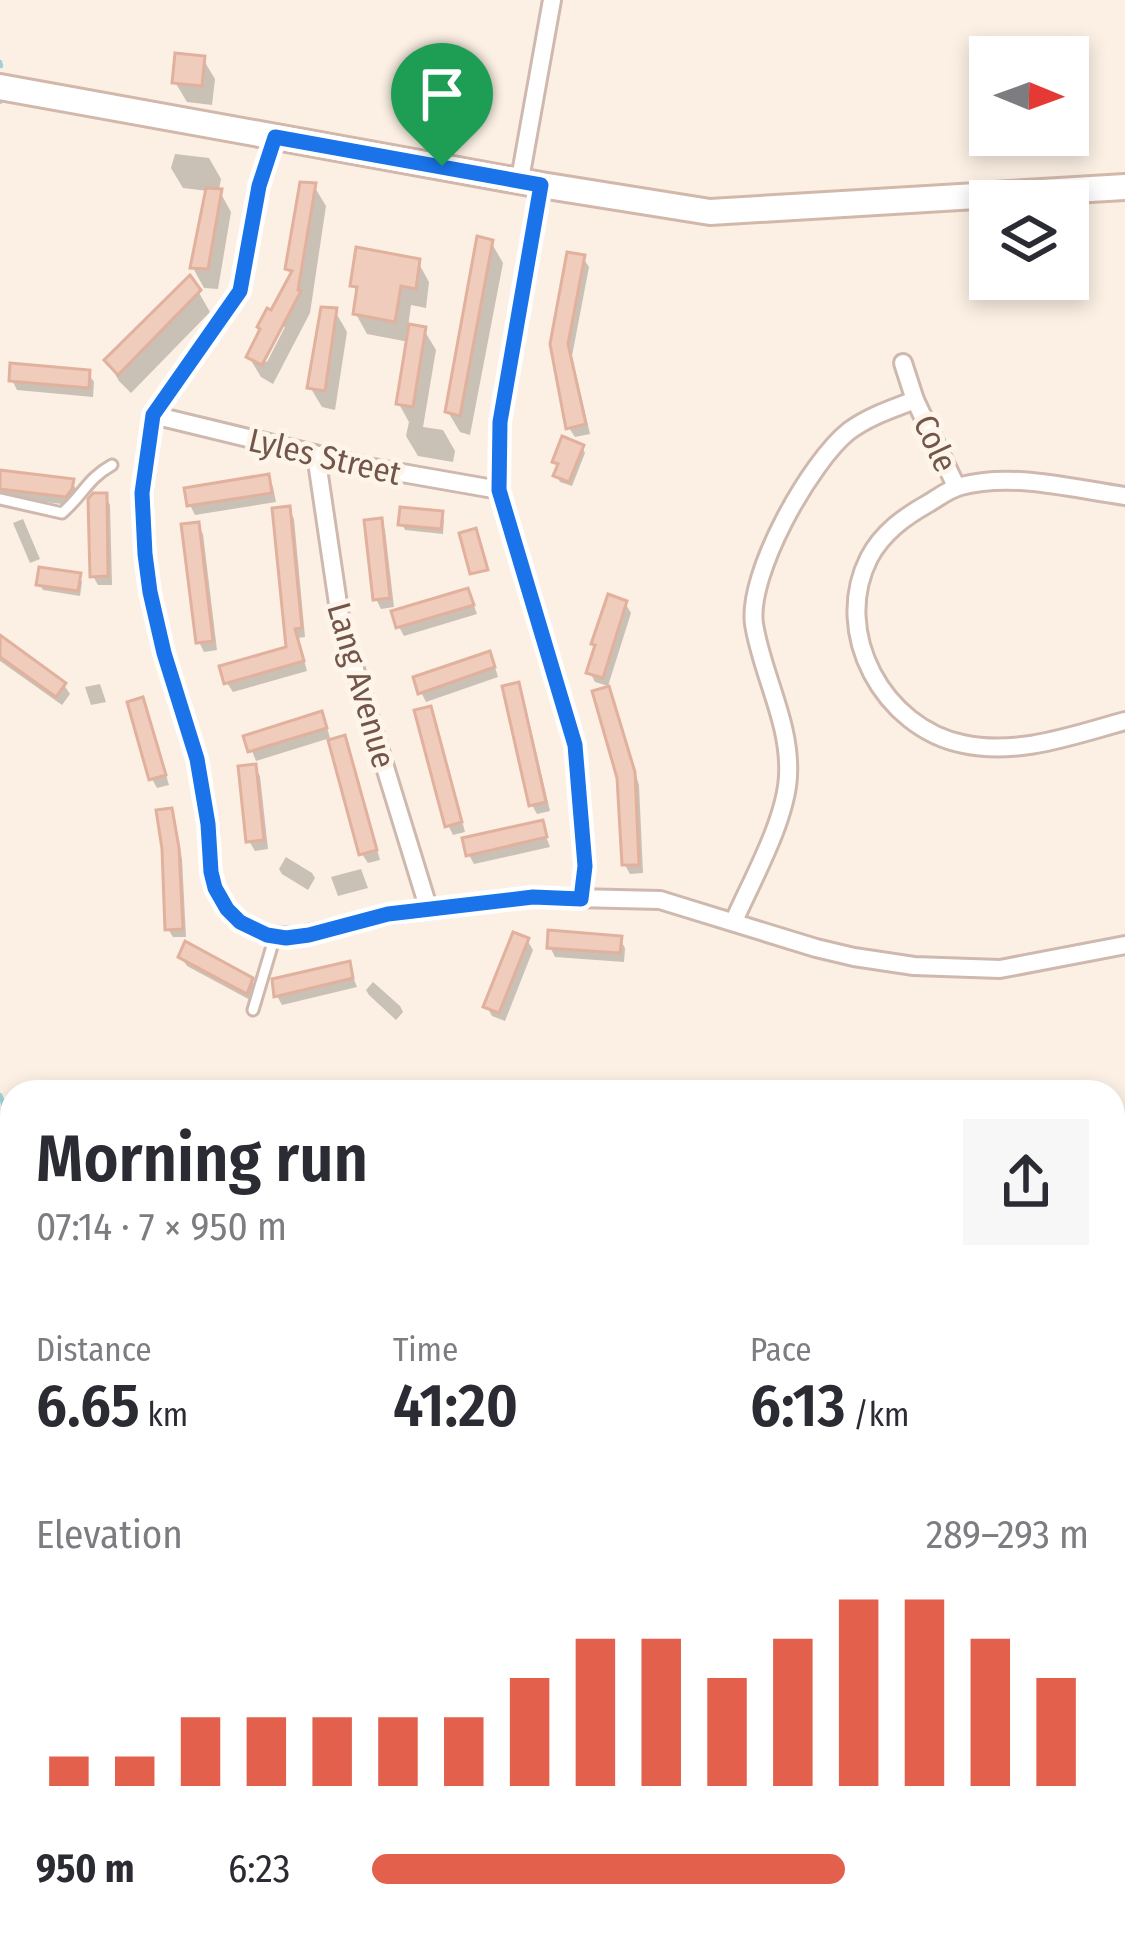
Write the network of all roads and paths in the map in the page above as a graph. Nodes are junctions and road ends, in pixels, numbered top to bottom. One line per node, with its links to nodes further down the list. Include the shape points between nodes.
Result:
1 (552, 0): 4 (street)
2 (0, 87): 3 (street)
3 (275, 137): 4 (street); 8 (street, via 240,291)
4 (530, 182): 5 (street, via 730,212); 12 (street)
5 (1125, 188)
6 (903, 363): 7 (street, Cole)
7 (916, 400): 11 (street, Cole); 18 (street, via 865,421 830,448 760,573 754,624 786,740 788,778)
8 (153, 415): 9 (street, Lyles Street); 19 (street, via 142,493 145,554 197,759 211,872 240,922)
9 (316, 455): 12 (street, Lyles Street); 17 (street, Lang Avenue, via 341,624)
10 (112, 465): 14 (lane, via 62,513)
11 (956, 486): 13 (street, via 998,481); 15 (street, via 898,523 863,572 859,635 881,690 907,718 960,744 1028,746)
12 (499, 490): 16 (street, via 575,745)
13 (1125, 496)
14 (0, 499)
15 (1125, 721)
16 (581, 899): 17 (street); 18 (street, via 660,900)
17 (429, 910): 19 (street)
18 (734, 921): 20 (street, via 854,957 981,970)
19 (275, 936): 21 (lane)
20 (1125, 945)
21 (253, 1010)

